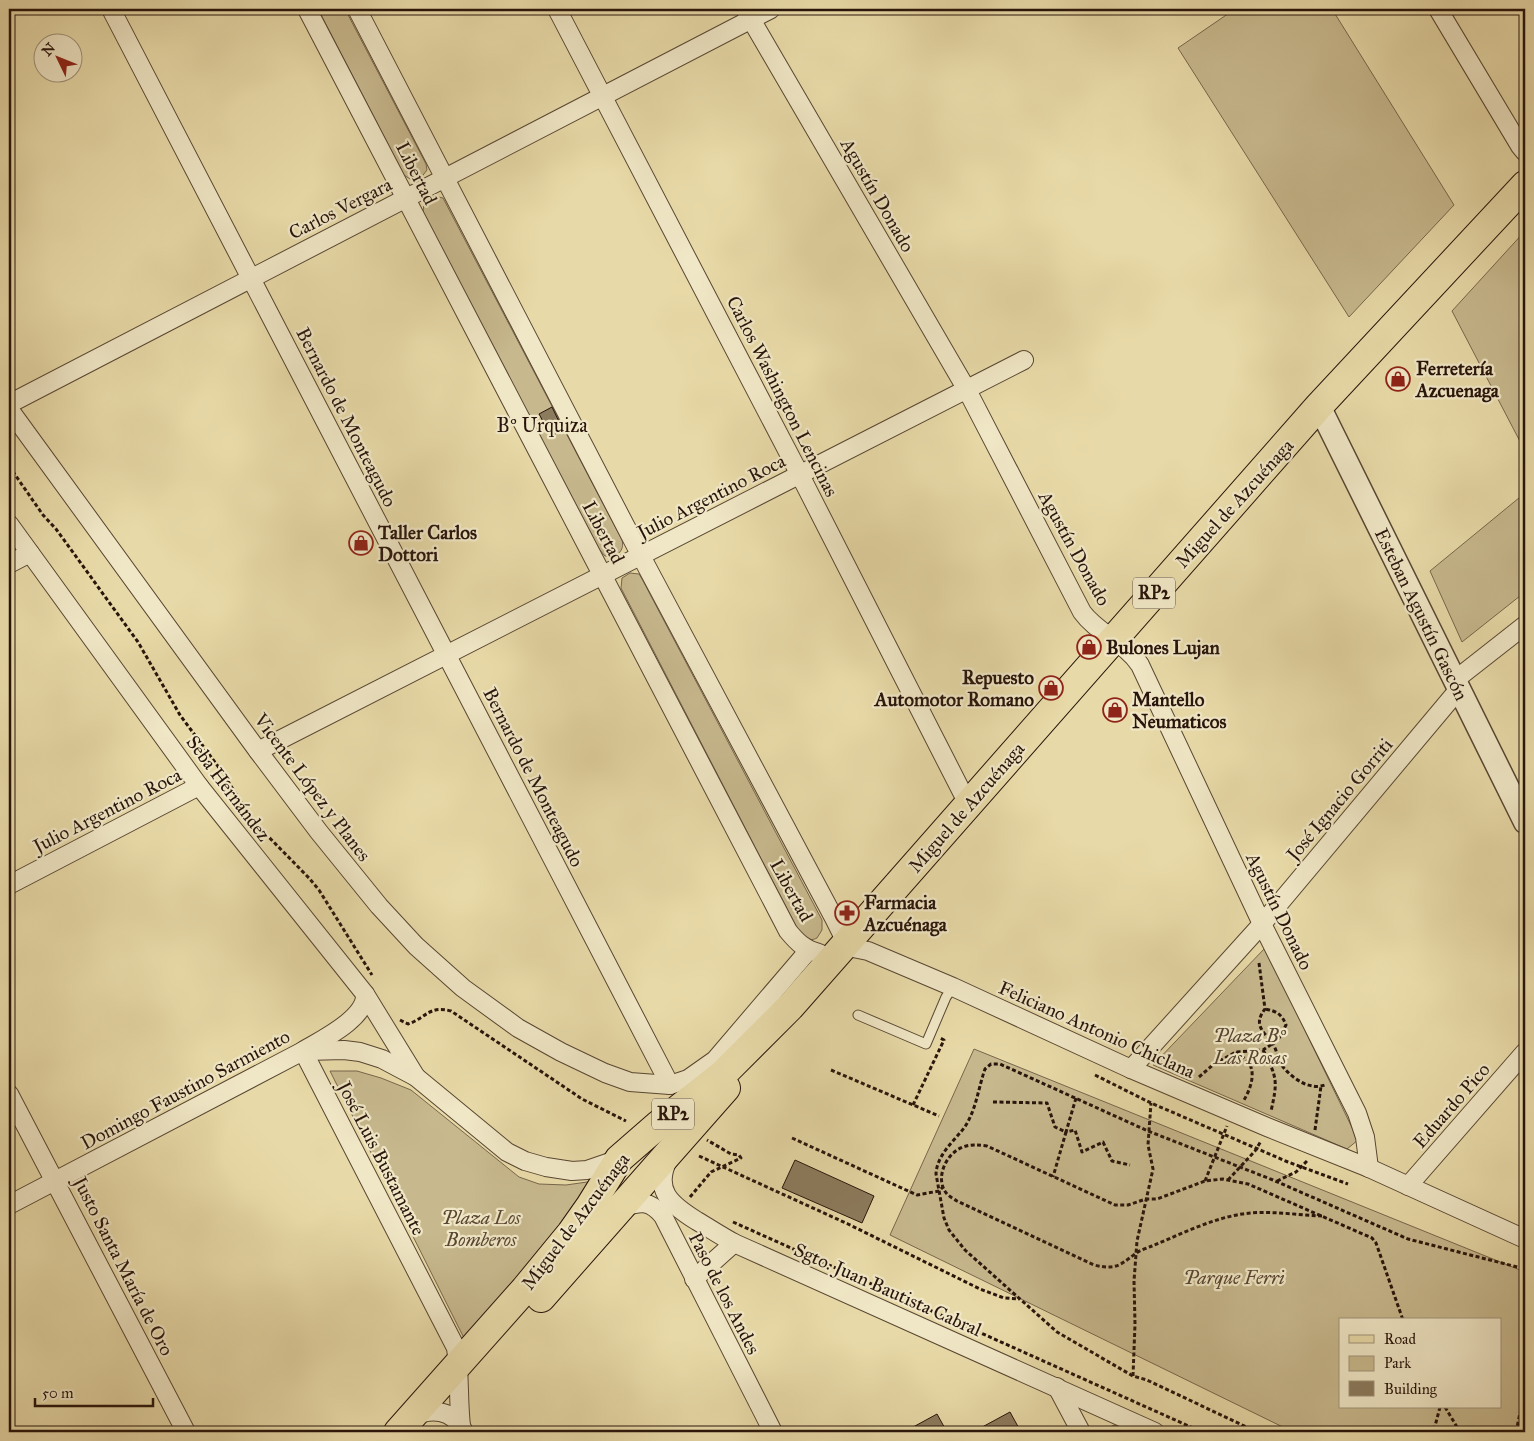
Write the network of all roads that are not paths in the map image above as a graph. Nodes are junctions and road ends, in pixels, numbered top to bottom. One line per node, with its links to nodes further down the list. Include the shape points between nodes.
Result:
1 (111, 9): 13 (street, Bernardo de Monteagudo)
2 (308, 9): 12 (street, Libertad)
3 (356, 9): 10 (street, Libertad)
4 (557, 9): 8 (street, Carlos Washington Lencinas)
5 (771, 9): 7 (street, Carlos Vergara)
6 (1438, 9): 9 (street)
7 (748, 14): 8 (street, Carlos Vergara); 15 (street, Agustín Donado)
8 (602, 96): 10 (street, Carlos Vergara); 19 (street, Carlos Washington Lencinas)
9 (1525, 152)
10 (444, 178): 12 (street, Carlos Vergara); 22 (street, Libertad)
11 (1525, 185): 17 (main road, Miguel de Azcuénaga / RP2)
12 (406, 198): 13 (street, Carlos Vergara); 24 (street, Libertad)
13 (251, 278): 16 (street, Carlos Vergara); 27 (street, Bernardo de Monteagudo)
14 (1024, 360): 15 (street, Julio Argentino Roca)
15 (967, 390): 19 (street, Julio Argentino Roca); 26 (street, Agustín Donado, via 1082,612)
16 (9, 404)
17 (1319, 406): 26 (main road, Miguel de Azcuénaga / RP2); 28 (street, Esteban Agustín Gascón)
18 (9, 409): 29 (street, Vicente López y Planes)
19 (800, 474): 22 (street, Julio Argentino Roca); 31 (street, Carlos Washington Lencinas)
20 (9, 524): 21 (street, Seba Hernández)
21 (30, 553): 23 (street); 30 (street, Seba Hernández)
22 (641, 556): 24 (street, Julio Argentino Roca); 35 (street, Libertad, via 834,918 842,934)
23 (9, 564)
24 (603, 575): 27 (street, Julio Argentino Roca); 36 (street, Libertad, via 788,931)
25 (1525, 625): 28 (street, José Ignacio Gorriti)
26 (1114, 639): 31 (main road, Miguel de Azcuénaga / RP2); 34 (street, Agustín Donado, via 1131,654 1143,671)
27 (446, 655): 29 (street, Julio Argentino Roca); 45 (street, Bernardo de Monteagudo)
28 (1457, 684): 32 (street, Esteban Agustín Gascón); 34 (street, José Ignacio Gorriti)
29 (258, 751): 45 (street, Vicente López y Planes, via 379,906 416,946 463,988 518,1028 605,1073 630,1082)
30 (199, 786): 33 (street, Julio Argentino Roca); 38 (street, Seba Hernández)
31 (968, 804): 35 (main road, Miguel de Azcuénaga / RP2)
32 (1522, 808)
33 (9, 885)
34 (1262, 924): 43 (street, José Ignacio Gorriti); 49 (street, Agustín Donado, via 1357,1113 1366,1136)
35 (843, 946): 36 (street, Libertad, via 830,953); 37 (street, Feliciano Antonio Chiclana, via 868,952); 39 (main road, Miguel de Azcuénaga / RP2)
36 (809, 950): 45 (street, via 715,1060 688,1079)
37 (953, 988): 40 (lane, via 926,1044); 43 (street, Feliciano Antonio Chiclana)
38 (365, 994): 41 (street, Domingo Faustino Sarmiento, via 364,1004 355,1016); 44 (street, Seba Hernández)
39 (790, 1007): 47 (main road, Miguel de Azcuénaga / RP2); 48 (main road, Miguel de Azcuénaga / RP2, via 723,1074)
40 (858, 1015)
41 (303, 1051): 44 (street, Seba Hernández, via 360,1052); 50 (street, Domingo Faustino Sarmiento); 57 (street, José Luis Bustamante, via 456,1348)
42 (1525, 1052): 51 (street, Eduardo Pico)
43 (1131, 1069): 49 (street, Feliciano Antonio Chiclana)
44 (416, 1077): 48 (street, Seba Hernández, via 507,1152 525,1161 572,1171 587,1170)
45 (670, 1085)
46 (9, 1094): 50 (street, Justo Santa María de Oro)
47 (689, 1142): 53 (main road, Miguel de Azcuénaga / RP2); 55 (street, Sgto. Juan Bautista Cabral, via 663,1173 663,1188 677,1209)
48 (619, 1159): 57 (main road, Miguel de Azcuénaga / RP2, via 571,1233)
49 (1369, 1168): 51 (street, Feliciano Antonio Chiclana)
50 (55, 1181): 52 (street, Domingo Faustino Sarmiento); 62 (street, Justo Santa María de Oro)
51 (1408, 1186): 54 (street, Feliciano Antonio Chiclana)
52 (9, 1205)
53 (620, 1209): 56 (street, Paso de los Andes, via 644,1202 656,1208); 59 (main road, Miguel de Azcuénaga / RP2)
54 (1525, 1239)
55 (734, 1244): 56 (street); 58 (street, Sgto. Juan Bautista Cabral)
56 (694, 1279): 63 (street, Paso de los Andes)
57 (458, 1365): 59 (street, José Luis Bustamante); 61 (main road, Miguel de Azcuénaga / RP2)
58 (1057, 1387): 64 (street); 65 (street, Sgto. Juan Bautista Cabral)
59 (459, 1392): 60 (main road, Miguel de Azcuénaga / RP2)
60 (455, 1423): 61 (main road, Miguel de Azcuénaga / RP2)
61 (410, 1427)
62 (185, 1432)
63 (772, 1432)
64 (1081, 1432)
65 (1155, 1432)

